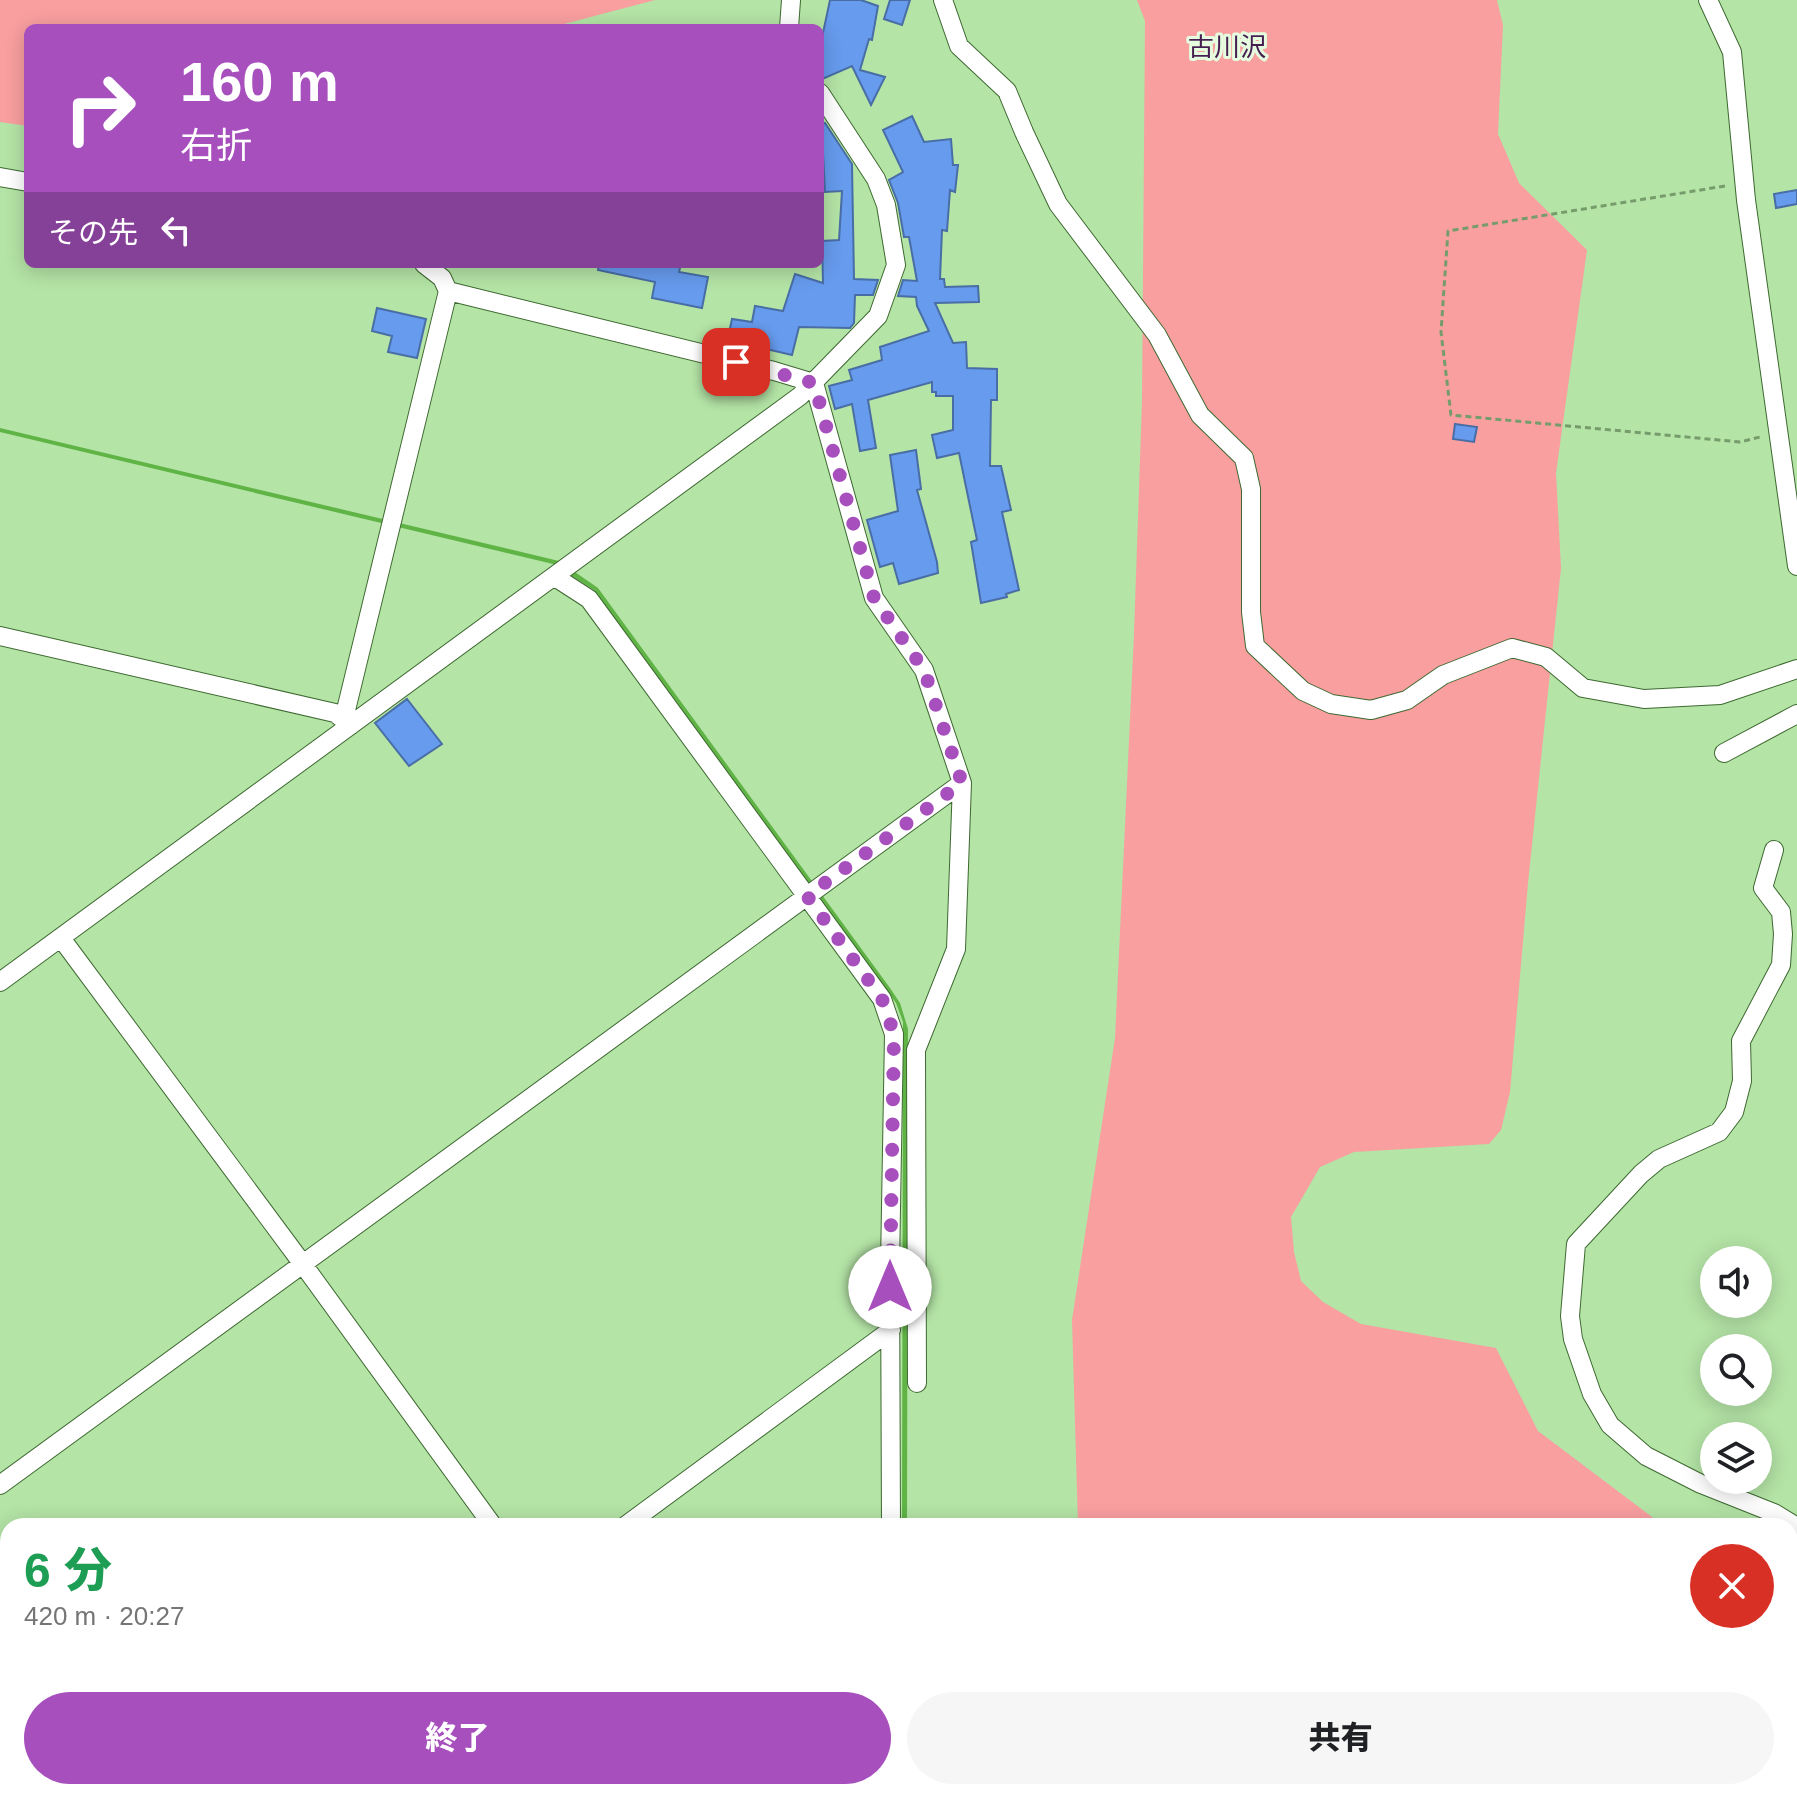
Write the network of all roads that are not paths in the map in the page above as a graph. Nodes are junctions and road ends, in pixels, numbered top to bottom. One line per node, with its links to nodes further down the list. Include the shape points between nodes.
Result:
1 (791, 0): 4 (street)
2 (943, 0): 15 (street, via 959,46 1007,91 1058,204 1157,335 1200,415 1244,458 1251,489 1255,646 1303,691 1331,704 1371,710 1407,700 1443,675 1512,648 1546,657 1583,688 1644,699 1720,695)
3 (1708, 0): 11 (street, via 1732,52 1779,433)
4 (789, 24)
5 (824, 99): 10 (street, via 876,179 896,265 878,316)
6 (0, 177): 7 (street)
7 (24, 181)
8 (429, 268): 9 (street)
9 (448, 291): 10 (street); 17 (street, via 346,710)
10 (814, 383): 13 (street); 19 (street, via 874,598 924,670)
11 (1790, 463): 12 (street)
12 (1797, 566)
13 (555, 577): 17 (street); 21 (street, via 589,599)
14 (0, 636): 17 (street, via 335,713)
15 (1797, 669)
16 (1797, 714): 18 (street)
17 (351, 725): 22 (street)
18 (1724, 753)
19 (962, 783): 21 (street); 26 (street, via 956,949 916,1050)
20 (1774, 850): 31 (street, via 1763,888 1781,912 1781,965 1741,1041 1742,1081 1734,1112 1719,1132 1650,1166 1576,1244 1570,1316 1592,1394 1610,1425 1646,1456)
21 (807, 896): 24 (street); 25 (street, via 882,999 894,1034)
22 (61, 938): 23 (street); 24 (street)
23 (0, 982)
24 (302, 1263): 27 (street); 28 (street)
25 (891, 1330): 29 (street); 30 (street)
26 (917, 1383)
27 (0, 1485)
28 (487, 1518)
29 (636, 1518)
30 (891, 1518)
31 (1782, 1518)

